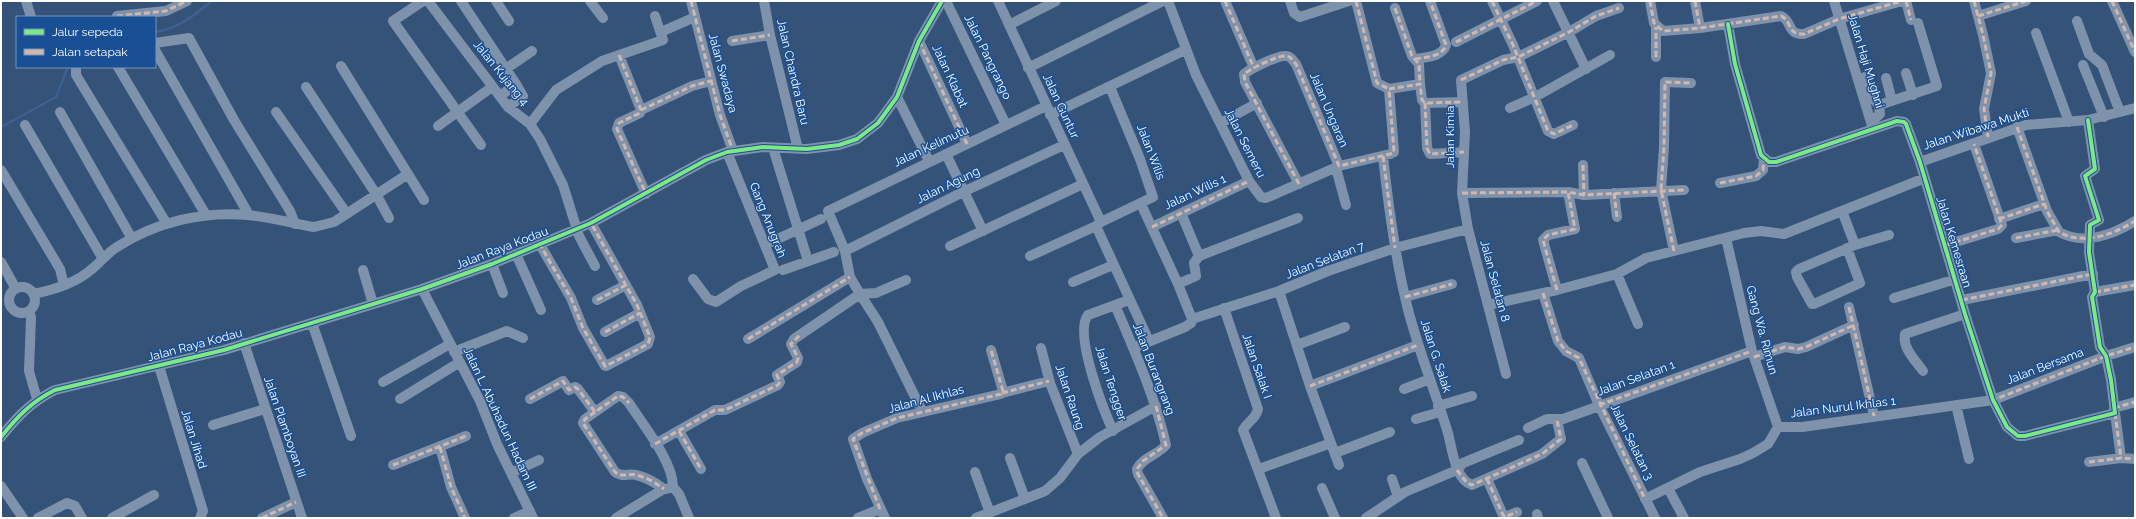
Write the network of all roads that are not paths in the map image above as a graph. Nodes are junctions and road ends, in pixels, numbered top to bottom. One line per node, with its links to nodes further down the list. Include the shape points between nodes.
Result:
1 (26, 1): 34 (street)
2 (187, 1): 35 (street, via 166,11)
3 (423, 1): 100 (street, via 393,21)
4 (428, 1): 81 (street, Jalan Kujang 4)
5 (460, 1): 69 (street)
6 (590, 1): 39 (street)
7 (691, 1): 38 (street, Jalan Swadaya)
8 (764, 1): 51 (street, Jalan Chandra Baru)
9 (942, 1): 53 (street, Jalan Raya Kodau)
10 (946, 1): 108 (street, Jalan Pangrango)
11 (998, 1): 45 (street, Jalan Guntur)
12 (1056, 1): 45 (street)
13 (1163, 1): 70 (street)
14 (1168, 1): 56 (street, Jalan Semeru)
15 (1225, 1): 71 (street)
16 (1290, 1): 31 (street, via 1294,13 1300,17)
17 (1356, 1): 83 (street, via 1377,83)
18 (1430, 1): 64 (street, via 1446,45 1441,53)
19 (1492, 1): 41 (street)
20 (1537, 1): 41 (street)
21 (1553, 1): 49 (street)
22 (1650, 1): 46 (street, via 1652,20)
23 (1695, 1): 47 (street)
24 (1834, 1): 40 (street, Jalan Haji Mughni)
25 (1902, 1): 40 (street)
26 (1906, 1): 84 (street, via 1937,86)
27 (1974, 1): 37 (street)
28 (2026, 1): 37 (street)
29 (2112, 1): 59 (street)
30 (500, 2): 42 (street)
31 (1346, 2)
32 (1395, 8): 64 (street, via 1408,48)
33 (1619, 8): 49 (street, via 1596,16)
34 (31, 16)
35 (117, 16)
36 (655, 16): 48 (street)
37 (1978, 16): 113 (street, via 1991,74 1984,109)
38 (695, 17): 48 (street); 76 (street, Jalan Swadaya)
39 (603, 18)
40 (1839, 19): 44 (street, via 1804,34 1793,32 1781,16); 110 (street, Jalan Haji Mughni)
41 (1501, 20): 54 (street); 62 (street)
42 (509, 21)
43 (2077, 21): 101 (street, via 2089,54 2102,65)
44 (1728, 24): 47 (street); 124 (street, via 1735,64)
45 (1009, 25): 70 (street, Jalan Guntur)
46 (1656, 27): 47 (street, via 1667,32); 63 (street)
47 (1700, 28)
48 (661, 32): 60 (street, via 664,39 660,42)
49 (1569, 32): 62 (street); 72 (street)
50 (2036, 33): 104 (street)
51 (770, 35): 52 (street); 119 (street, Jalan Chandra Baru)
52 (732, 41)
53 (919, 41): 86 (street, Jalan Raya Kodau); 114 (street, Jalan Klabat)
54 (1456, 42)
55 (156, 43): 162 (street, via 189,38 234,120 290,211)
56 (1185, 50): 82 (street, Jalan Kelimutu); 105 (street, Jalan Semeru)
57 (532, 51): 69 (street)
58 (156, 52): 153 (street)
59 (2135, 52)
60 (619, 55): 96 (street); 106 (street, via 602,62 556,90)
61 (1610, 55): 72 (street)
62 (1518, 57): 87 (street); 89 (street, Jalan Kimia, via 1503,60 1461,80)
63 (1656, 57)
64 (1415, 59): 79 (street, via 1420,70)
65 (2083, 65): 102 (street)
66 (341, 66): 130 (street)
67 (76, 68): 161 (street, via 76,75)
68 (119, 68): 152 (street)
69 (507, 68): 78 (street)
70 (1028, 68): 97 (street, Jalan Guntur)
71 (1254, 68): 90 (street, via 1244,74 1244,77); 128 (street, Jalan Ungaran, via 1285,56 1291,57)
72 (1586, 70): 87 (street)
73 (1906, 73): 84 (street)
74 (1866, 77): 92 (street, via 1873,100)
75 (1886, 78): 88 (street)
76 (711, 82): 96 (street, via 692,86); 120 (street, Jalan Swadaya)
77 (1691, 83): 136 (street, via 1665,82)
78 (516, 84): 85 (street); 93 (street, via 522,96)
79 (1420, 84): 83 (street); 91 (street, via 1422,100)
80 (306, 87): 142 (street)
81 (492, 87): 85 (street, Jalan Kujang 4); 100 (street)
82 (1110, 87): 97 (street, Jalan Kelimutu); 146 (street, Jalan Wilis, via 1153,192 1153,197)
83 (1389, 89): 123 (street, via 1395,147 1394,152)
84 (1913, 95): 88 (street)
85 (500, 96): 93 (street, Jalan Kujang 4)
86 (897, 97): 119 (street, Jalan Raya Kodau, via 878,124 857,139 839,145); 125 (street)
87 (1535, 97): 94 (street); 109 (street, via 1551,134)
88 (1892, 101): 92 (street)
89 (1463, 102): 91 (street); 121 (street, Jalan Kimia)
90 (1257, 103): 105 (street); 135 (street)
91 (1425, 103): 121 (street, via 1427,148 1430,154)
92 (1879, 105): 110 (street, via 1880,114)
93 (508, 107): 106 (street, Jalan Kujang 4)
94 (1510, 108)
95 (2135, 108): 101 (street, Jalan Wibawa Mukti)
96 (641, 110): 143 (street, via 640,113 622,120 617,127)
97 (1048, 110): 108 (street, Jalan Kelimutu); 117 (street, Jalan Guntur)
98 (60, 112): 171 (street)
99 (276, 112): 151 (street)
100 (457, 112): 111 (street); 116 (street)
101 (2120, 112): 102 (street, Jalan Wibawa Mukti)
102 (2104, 117): 103 (street, Jalan Wibawa Mukti)
103 (2088, 120): 104 (street, Jalan Wibawa Mukti); 174 (street, via 2095,169 2085,176 2099,220 2090,224)
104 (2069, 122): 112 (street, Jalan Wibawa Mukti, via 2035,123)
105 (1221, 123): 132 (street, Jalan Semeru)
106 (530, 124): 165 (street, Jalan Kujang 4, via 563,185)
107 (25, 125): 187 (street)
108 (1006, 125): 114 (street, Jalan Kelimutu)
109 (1573, 125)
110 (1872, 125): 124 (street, via 1776,162); 126 (street, Jalan Kemesraan, via 1904,122)
111 (438, 126)
112 (2017, 127): 113 (street, Jalan Wibawa Mukti); 147 (street)
113 (1988, 137): 115 (street, Jalan Wibawa Mukti)
114 (967, 144): 122 (street, Jalan Kelimutu)
115 (1974, 144): 126 (street, Jalan Wibawa Mukti); 159 (street)
116 (481, 145)
117 (1064, 145): 134 (street, Jalan Guntur); 138 (street, Jalan Agung)
118 (773, 148): 119 (street, Jalan Raya Kodau); 120 (street, Jalan Raya Kodau, via 751,148); 166 (street)
119 (798, 149)
120 (730, 152): 143 (street, Jalan Raya Kodau, via 706,160); 198 (street, Gang Anugrah, via 775,270 741,286 716,302 708,299)
121 (1464, 152): 140 (street, Jalan Kimia)
122 (946, 154): 125 (street, Jalan Kelimutu); 138 (street)
123 (1383, 156): 128 (street, Jalan Semeru); 180 (street)
124 (1764, 159): 133 (street, via 1763,170 1756,176)
125 (929, 161): 181 (street, Jalan Kelimutu, via 828,211)
126 (1920, 162): 131 (street, Jalan Kemesraan)
127 (1583, 165): 144 (street)
128 (1337, 167): 135 (street, Jalan Semeru); 148 (street, Jalan Ungaran)
129 (1, 170): 205 (street, via 60,269)
130 (408, 174): 142 (street); 145 (street)
131 (1925, 178): 149 (street); 177 (street, Jalan Kemesraan)
132 (1249, 181): 135 (street, Jalan Semeru, via 1256,193 1266,198); 150 (street, Jalan Wilis 1)
133 (1720, 183)
134 (1083, 184): 163 (street, Jalan Guntur); 169 (street)
135 (1299, 184)
136 (1661, 190): 137 (street); 141 (street); 182 (street)
137 (1684, 190)
138 (964, 191): 169 (street); 181 (street, Jalan Agung)
139 (1568, 192): 140 (street); 144 (street); 209 (street, via 1575,229 1548,235 1543,240)
140 (1462, 193): 167 (street, Jalan Selatan 8)
141 (1614, 193): 144 (street); 154 (street)
142 (376, 194): 151 (street); 155 (street)
143 (646, 194): 160 (street, Jalan Raya Kodau)
144 (1584, 195)
145 (424, 200)
146 (1142, 204): 163 (street, Jalan Wilis); 164 (street)
147 (2044, 204): 159 (street); 168 (street)
148 (1346, 205)
149 (1842, 211): 172 (street, via 1784,234 1755,231); 179 (street)
150 (1181, 213): 164 (street, Jalan Wilis 1); 186 (street)
151 (347, 214): 162 (street, via 324,226)
152 (206, 215): 153 (street); 161 (street)
153 (250, 215): 162 (street)
154 (1617, 217)
155 (389, 218)
156 (1298, 218): 186 (street)
157 (821, 219): 166 (street)
158 (2135, 221): 174 (street, via 2117,231)
159 (2000, 222): 177 (street, via 1998,229)
160 (591, 223): 165 (street, Jalan Raya Kodau); 206 (street)
161 (167, 224): 171 (street)
162 (295, 224)
163 (1099, 224): 185 (street, Jalan Wilis); 191 (street, Jalan Guntur)
164 (1152, 227): 202 (street)
165 (576, 229): 176 (street, Jalan Raya Kodau); 192 (street, Jalan Kujang 4)
166 (797, 229): 175 (street); 188 (street)
167 (1468, 229): 180 (street, Jalan Selatan 7); 224 (street, Jalan Selatan 8)
168 (2058, 230): 173 (street); 174 (street, via 2063,235)
169 (984, 231): 178 (street)
170 (1889, 235): 179 (street)
171 (132, 237): 187 (street, via 114,248)
172 (1726, 238): 182 (street); 248 (street, Gang Wa. Rimun)
173 (2016, 238)
174 (2088, 238): 196 (street)
175 (771, 242)
176 (540, 243): 184 (street, Jalan Raya Kodau); 229 (street, via 571,298 586,335 605,366 649,343 650,337)
177 (1946, 245): 199 (street, Jalan Kemesraan)
178 (950, 246)
179 (1851, 246): 179 (street, via 1796,272 1812,304 1860,283)
180 (1395, 248): 210 (street, Jalan Selatan 7); 216 (street, Jalan G. Salak)
181 (845, 251): 197 (street)
182 (1674, 251): 195 (street, via 1646,258)
183 (834, 252): 188 (street)
184 (516, 254): 190 (street, Jalan Raya Kodau); 227 (street)
185 (1030, 256)
186 (1199, 256): 202 (street, via 1194,263 1196,276)
187 (103, 259): 205 (street, via 91,270)
188 (808, 261): 194 (street)
189 (1, 262): 207 (street)
190 (492, 264): 208 (street, Jalan Raya Kodau); 212 (street)
191 (1113, 265): 201 (street); 219 (street, Jalan Guntur)
192 (595, 266)
193 (363, 270): 222 (street)
194 (784, 270)
195 (1617, 274): 209 (street); 233 (street)
196 (2093, 274): 211 (street); 220 (street)
197 (850, 277): 215 (street); 238 (street)
198 (693, 279)
199 (1956, 279): 217 (street); 220 (street, Jalan Kemesraan)
200 (906, 280): 215 (street, via 876,294)
201 (1073, 282)
202 (1178, 284): 231 (street)
203 (1452, 284): 216 (street)
204 (2135, 284): 211 (street)
205 (64, 285): 214 (street)
206 (626, 285): 218 (street); 229 (street)
207 (16, 289): 214 (street, via 24,288); 221 (street)
208 (422, 289): 222 (street, Jalan Raya Kodau); 244 (street, Jalan L. Abuhadun Hadam III)
209 (1557, 290): 213 (street)
210 (1280, 291): 226 (street, Jalan Selatan 7); 241 (street)
211 (2095, 292): 249 (street, via 2092,297 2100,347)
212 (503, 293)
213 (1543, 293): 224 (street); 266 (street, Jalan Selatan 3, via 1558,341 1566,351 1579,358)
214 (33, 294): 228 (street, via 34,306)
215 (860, 294): 272 (street, via 878,322); 280 (street, via 794,339 791,344 798,358 797,362 777,375 780,382 778,385 725,410 715,410)
216 (1405, 297): 242 (street, Jalan G. Salak)
217 (1894, 298)
218 (597, 300)
219 (1129, 300): 223 (street, Jalan Tengger); 239 (street, Jalan Guntur)
220 (1962, 300): 230 (street, Jalan Kemesraan)
221 (5, 302): 228 (street, via 14,310)
222 (373, 304): 232 (street, Jalan Raya Kodau)
223 (1114, 305): 246 (street, Jalan Burangrang); 281 (street, Jalan Tengger, via 1088,315 1085,319 1084,341 1088,360)
224 (1488, 305): 253 (street, Jalan Selatan 8)
225 (1849, 307): 234 (street)
226 (1224, 308): 231 (street, Jalan Selatan 7); 302 (street, Jalan Salak I, via 1258,409 1257,414 1243,430)
227 (541, 310)
228 (25, 312): 261 (street, via 29,337 29,371)
229 (640, 313): 236 (street)
230 (1965, 314): 252 (street, via 1905,334 1907,349); 264 (street, Jalan Kemesraan)
231 (1192, 319): 239 (street, Jalan Selatan 7, via 1189,325)
232 (312, 323): 240 (street, Jalan Raya Kodau); 283 (street)
233 (1638, 324)
234 (1854, 325): 248 (street, Jalan Selatan 1, via 1803,348 1785,347); 274 (street)
235 (1345, 327): 241 (street)
236 (605, 332)
237 (524, 338): 244 (street, via 507,332)
238 (748, 339)
239 (1149, 342): 246 (street, Jalan Selatan 7)
240 (244, 343): 251 (street, Jalan Raya Kodau); 269 (street, Jalan Plamboyan III)
241 (1297, 345): 257 (street)
242 (1418, 345): 254 (street, Jalan G. Salak); 257 (street)
243 (2135, 347): 249 (street, Jalan Bersama)
244 (452, 348): 250 (street, Jalan L. Abuhadun Hadam III); 256 (street)
245 (1041, 348): 255 (street, Jalan Raung)
246 (1133, 348): 268 (street, Jalan Burangrang)
247 (991, 350): 259 (street)
248 (1753, 354): 266 (street, Jalan Selatan 1); 278 (street, Gang Wa. Rimun)
249 (2106, 356): 264 (street, Jalan Bersama); 271 (street)
250 (460, 362): 262 (street); 305 (street, Jalan L. Abuhadun Hadam III, via 480,400)
251 (159, 366): 261 (street, Jalan Raya Kodau, via 68,386); 325 (street, Jalan Jihad, via 203,511)
252 (1923, 371)
253 (1506, 374)
254 (1430, 379): 258 (street); 270 (street, Jalan G. Salak)
255 (1049, 381): 259 (street, Jalan Al Ikhlas); 291 (street, Jalan Raung)
256 (384, 382)
257 (1310, 386): 287 (street)
258 (1404, 389)
259 (1002, 393): 272 (street, Jalan Al Ikhlas)
260 (1472, 396): 270 (street)
261 (37, 399): 285 (street, Jalan Raya Kodau, via 21,412)
262 (400, 399)
263 (530, 399): 273 (street, via 563,382 569,390 576,387)
264 (1993, 400): 267 (street, Jalan Nurul Ikhlas 1); 271 (street, Jalan Kemesraan, via 2007,427 2018,436 2050,431)
265 (2135, 402): 271 (street)
266 (1599, 405): 276 (street, Jalan Selatan 1); 315 (street, Jalan Selatan 3)
267 (1956, 405): 274 (street, Jalan Nurul Ikhlas 1); 294 (street)
268 (1156, 406): 281 (street); 335 (street, Jalan Burangrang, via 1166,445 1143,461 1137,469)
269 (265, 409): 277 (street); 316 (street, Jalan Plamboyan III)
270 (1439, 409): 275 (street); 303 (street, Jalan G. Salak)
271 (2114, 410): 293 (street)
272 (922, 411): 317 (street, Jalan Al Ikhlas, via 897,418 853,440)
273 (595, 412): 288 (street, via 618,396 623,397); 309 (street, via 583,423 615,472 619,475 635,475)
274 (1874, 416): 278 (street, Jalan Nurul Ikhlas 1)
275 (1416, 419)
276 (1557, 420): 279 (street, Jalan Selatan 1, via 1547,419); 307 (street, via 1562,439 1542,454)
277 (213, 425)
278 (1778, 427): 311 (street, Jalan Nurul Ikhlas 1, via 1768,444 1753,453 1700,472)
279 (1528, 428)
280 (679, 431): 288 (street); 301 (street)
281 (1113, 431): 291 (street, via 1100,437)
282 (1390, 432): 290 (street)
283 (351, 436)
284 (466, 436): 289 (street)
285 (1, 437)
286 (1519, 440): 303 (street, via 1463,463)
287 (1331, 443): 290 (street); 302 (street)
288 (655, 444): 309 (street, via 668,467)
289 (440, 447): 299 (street); 328 (street, via 451,487)
290 (1335, 453): 300 (street)
291 (1078, 454): 314 (street, via 1053,486)
292 (1010, 458): 314 (street)
293 (2121, 458): 295 (street); 297 (street)
294 (1969, 459)
295 (2135, 459)
296 (539, 460): 305 (street)
297 (2089, 462)
298 (1582, 463): 339 (street)
299 (393, 465)
300 (1339, 465)
301 (701, 469)
302 (1259, 470): 336 (street, Jalan Salak I)
303 (1457, 470): 307 (street, via 1470,485); 313 (street)
304 (975, 472): 319 (street)
305 (511, 473): 320 (street, Jalan L. Abuhadun Hadam III)
306 (1392, 479): 313 (street)
307 (1487, 479): 318 (street, via 1503,515 1509,516)
308 (1, 486): 321 (street)
309 (669, 488): 330 (street); 331 (street, via 679,494)
310 (1322, 488): 337 (street)
311 (1668, 488): 315 (street, Jalan Nurul Ikhlas 1); 341 (street)
312 (154, 495): 324 (street)
313 (1398, 497): 338 (street)
314 (1026, 499): 319 (street)
315 (1645, 499): 340 (street, Jalan Selatan 3)
316 (296, 502): 326 (street); 327 (street, Jalan Plamboyan III)
317 (880, 509): 332 (street); 333 (street, Jalan Al Ikhlas)
318 (1518, 512)
319 (990, 513): 334 (street)
320 (532, 515): 329 (street)
321 (23, 518)
322 (38, 518): 323 (street, via 67,503 75,506)
323 (82, 518)
324 (112, 518)
325 (200, 518)
326 (262, 518)
327 (302, 518)
328 (465, 518)
329 (514, 518)
330 (616, 518)
331 (690, 518)
332 (858, 518)
333 (885, 518)
334 (976, 518)
335 (1163, 518)
336 (1276, 518)
337 (1334, 518)
338 (1366, 518)
339 (1608, 518)
340 (1655, 518)
341 (1684, 518)

